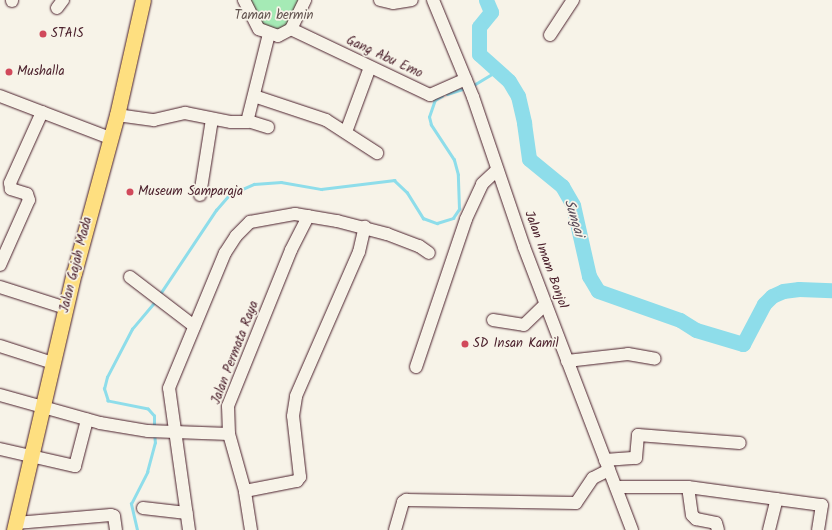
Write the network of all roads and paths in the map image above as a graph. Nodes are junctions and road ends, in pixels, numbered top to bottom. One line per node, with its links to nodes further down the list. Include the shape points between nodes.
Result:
1 (143, 0): 16 (main road, Jalan Gajah Mada)
2 (244, 0): 9 (street, via 259,29)
3 (305, 0): 8 (street)
4 (380, 0): 5 (street, via 393,3)
5 (412, 0)
6 (433, 0): 12 (street, Jalan Imam Bonjol)
7 (573, 0): 10 (street)
8 (291, 29): 9 (street, via 278,36); 11 (street, Gang Abu Emo)
9 (269, 34): 14 (street)
10 (550, 34)
11 (370, 67): 12 (street, Gang Abu Emo, via 430,95); 20 (street)
12 (469, 86): 23 (street, Jalan Imam Bonjol)
13 (0, 96): 15 (street)
14 (254, 96): 18 (street); 20 (street, via 326,120)
15 (42, 112): 21 (street); 28 (street, via 10,183 11,189 27,194 29,200)
16 (118, 115): 17 (street, via 154,120 185,113); 21 (main road, Jalan Gajah Mada)
17 (212, 119): 18 (street, via 243,123); 24 (street)
18 (248, 121): 19 (street)
19 (268, 127)
20 (346, 132): 22 (street)
21 (110, 138): 32 (main road, Jalan Gajah Mada)
22 (377, 152)
23 (497, 170): 31 (street, Jalan Imam Bonjol); 39 (street, via 482,184 466,219)
24 (200, 195)
25 (308, 216): 26 (street); 34 (street, via 295,214 263,218 250,222 241,230 225,253); 44 (street, Jalan Permata Raya, via 291,250 230,400 227,414)
26 (365, 228): 27 (street, via 404,240); 51 (street, via 359,252 296,396 294,416 300,477 297,481)
27 (429, 253)
28 (0, 265)
29 (130, 277): 34 (street)
30 (0, 287): 32 (street)
31 (546, 304): 33 (street, via 524,326); 37 (street, Jalan Imam Bonjol)
32 (66, 308): 38 (main road, Jalan Gajah Mada)
33 (493, 320)
34 (194, 326): 43 (street, via 169,388)
35 (0, 346): 38 (street)
36 (655, 359): 37 (street, via 628,354)
37 (567, 360): 48 (street, Jalan Imam Bonjol)
38 (53, 362): 41 (main road, Jalan Gajah Mada)
39 (416, 367)
40 (0, 395): 41 (street)
41 (43, 408): 42 (street); 47 (main road, Jalan Gajah Mada)
42 (87, 420): 43 (street, via 154,431); 47 (street, via 75,466)
43 (177, 432): 44 (street); 54 (street)
44 (229, 434): 51 (street, Jalan Permata Raya)
45 (740, 443): 48 (street, via 638,435 636,458)
46 (0, 449): 47 (street)
47 (31, 458): 55 (main road, Jalan Gajah Mada)
48 (607, 465): 49 (street, Jalan Imam Bonjol); 59 (street, via 593,478 576,503 406,500 403,502)
49 (616, 487): 50 (street); 60 (street, Jalan Imam Bonjol)
50 (688, 487): 52 (street); 61 (street, via 692,515 696,519 716,523)
51 (245, 491): 58 (street, Jalan Permata Raya)
52 (777, 499): 62 (street); 63 (street, via 822,505)
53 (143, 508): 54 (street)
54 (187, 513): 57 (street)
55 (15, 527): 56 (street, via 111,515 114,516)
56 (116, 530)
57 (189, 530)
58 (251, 530)
59 (396, 530)
60 (632, 530)
61 (718, 530)
62 (769, 530)
63 (818, 530)

